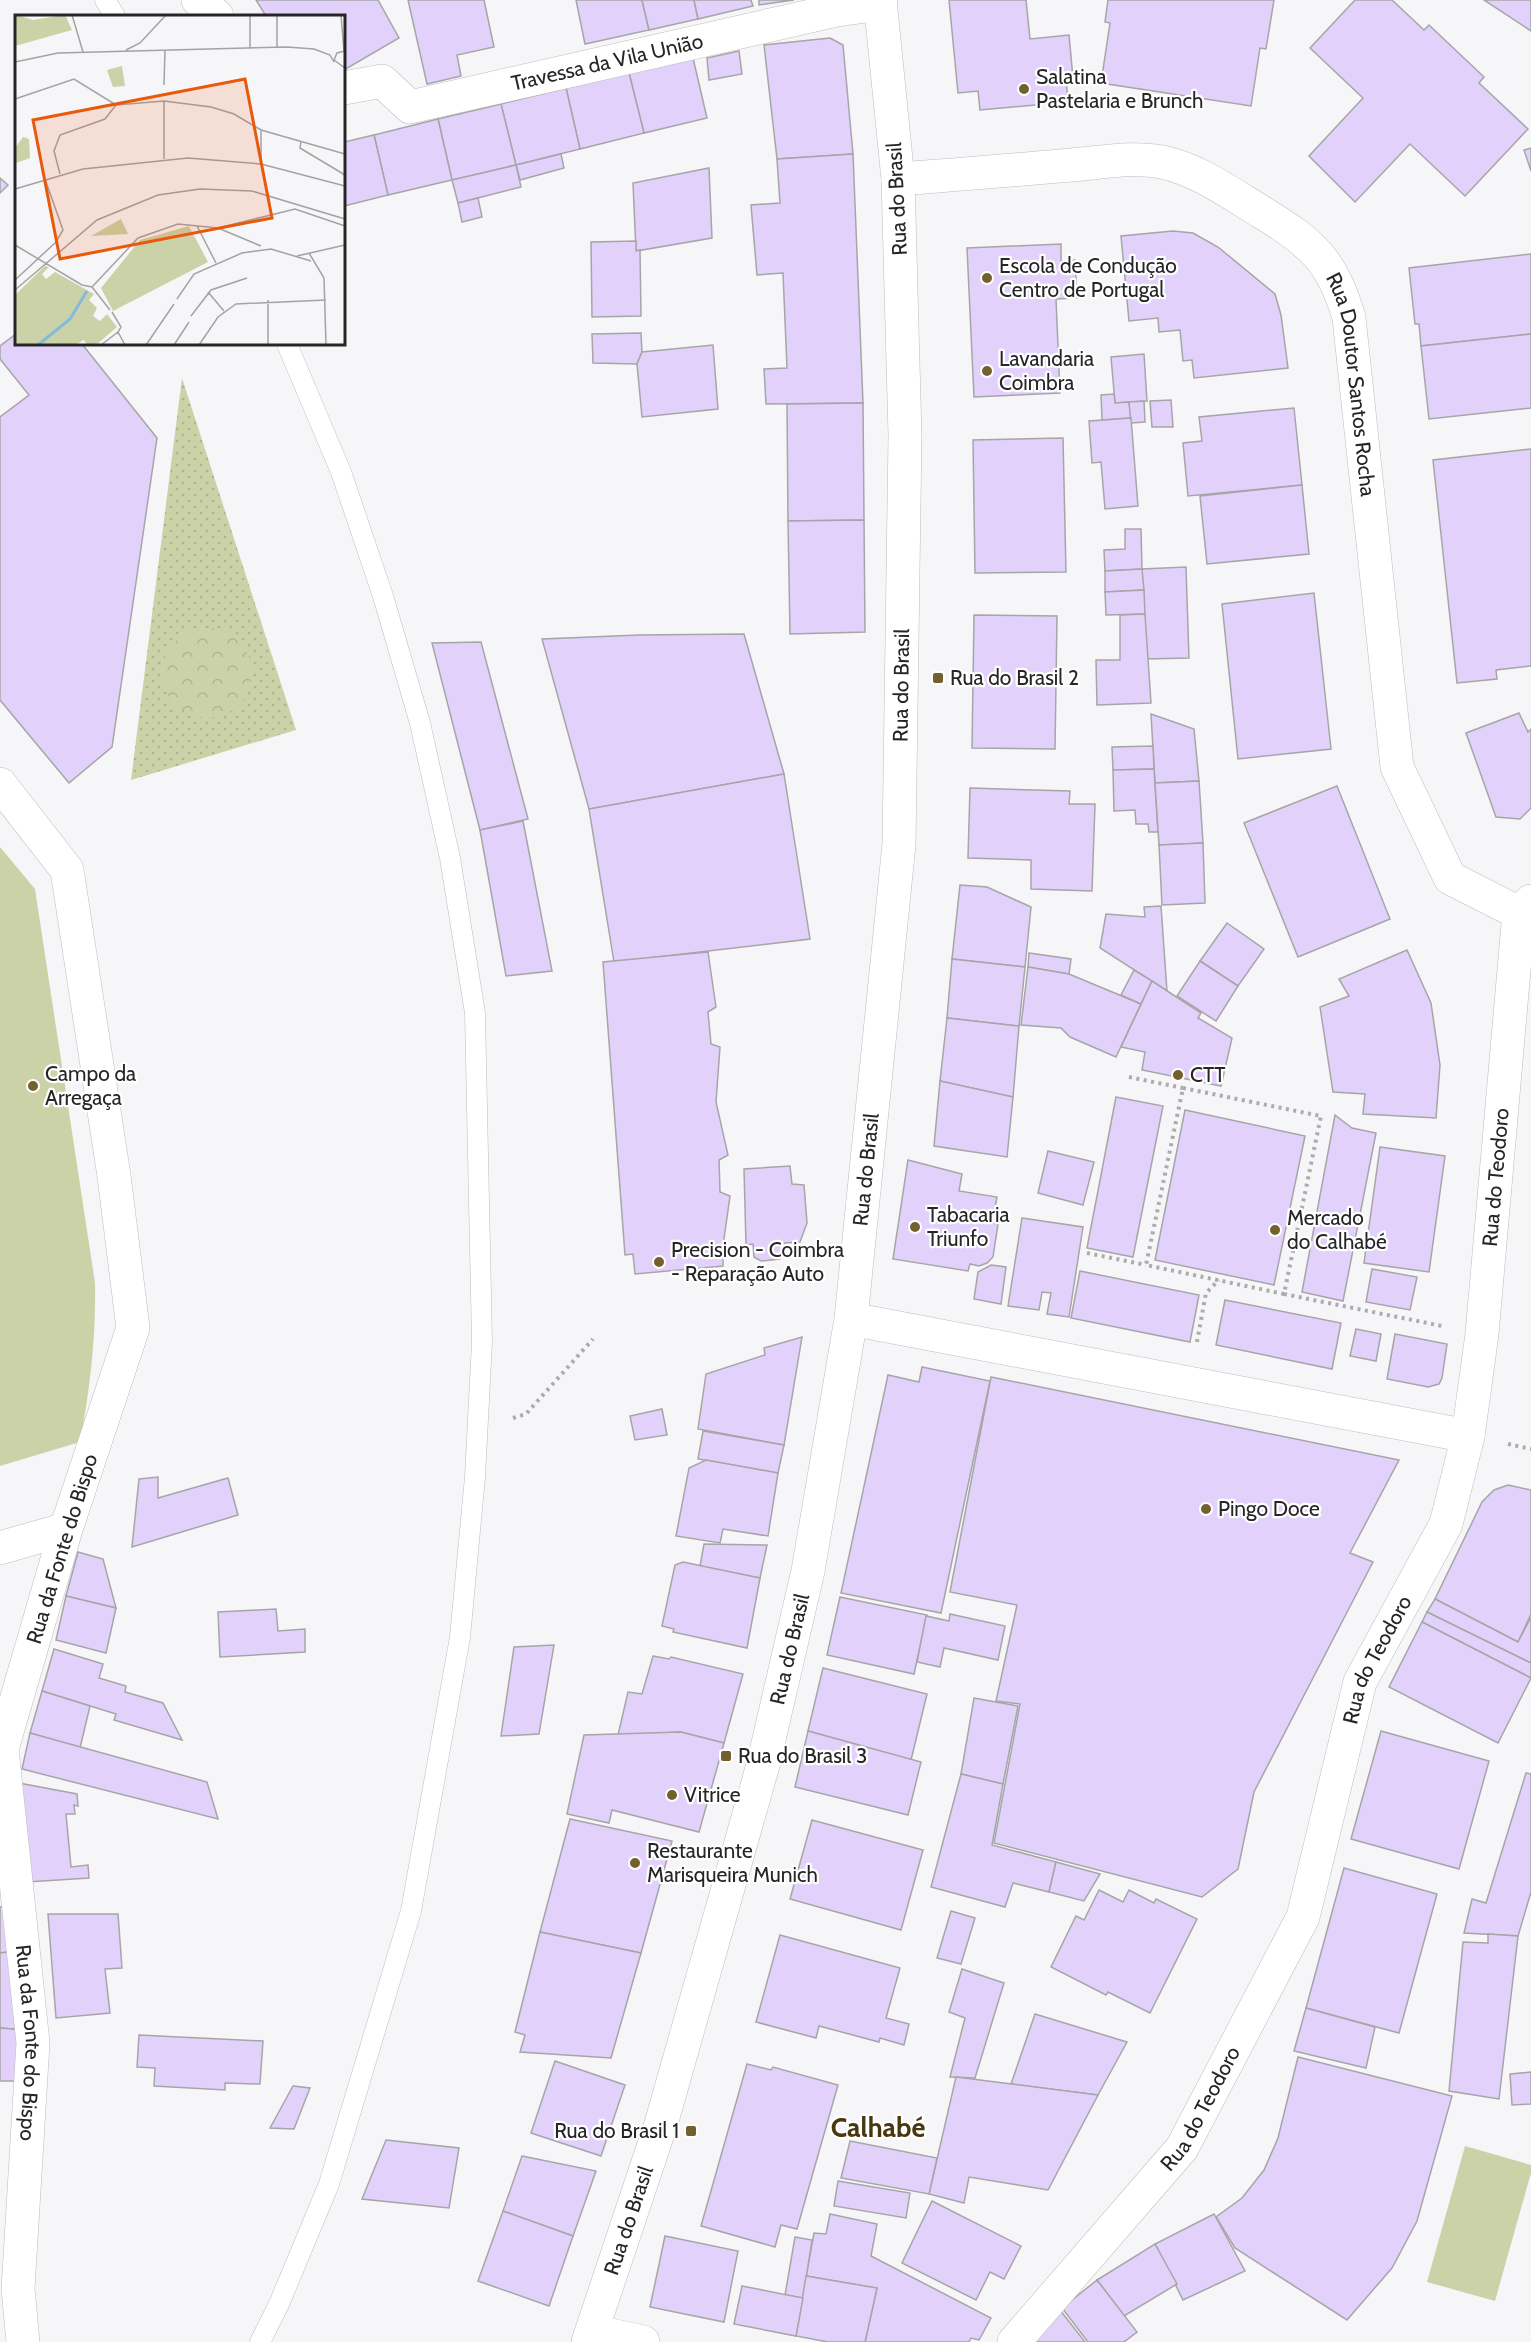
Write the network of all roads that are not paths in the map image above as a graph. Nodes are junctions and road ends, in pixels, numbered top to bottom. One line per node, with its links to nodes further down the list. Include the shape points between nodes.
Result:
1 (105, 0): 4 (lane)
2 (198, 0): 5 (street)
3 (880, 2): 6 (street, Travessa da Vila União, via 410,107 382,81); 7 (street, Rua do Brasil)
4 (114, 15)
5 (216, 15)
6 (345, 88)
7 (898, 179): 10 (street, Rua Doutor Santos Rocha, via 1117,161 1160,162 1201,175 1282,224 1321,258 1340,286 1349,318 1397,767 1450,878); 11 (street, Rua do Brasil, via 905,436 899,844)
8 (286, 345): 18 (lane, via 341,472 383,596 420,723 450,858 476,1013 482,1342 475,1477 460,1637 411,1911 329,2184)
9 (0, 784): 13 (street, Rua da Fonte do Bispo, via 67,870 133,1328)
10 (1525, 907): 12 (street, Rua do Teodoro, via 1482,1334)
11 (851, 1319): 12 (street); 16 (street, Rua do Brasil, via 808,1571 764,1765 661,2124)
12 (1467, 1436): 20 (street, Rua do Teodoro, via 1446,1524 1360,1682 1303,1917 1182,2148)
13 (66, 1529): 14 (street); 15 (street, Rua da Fonte do Bispo)
14 (0, 1548)
15 (1, 1751): 17 (street, Rua da Fonte do Bispo, via 33,2043 18,2289)
16 (590, 2337): 19 (street)
17 (23, 2342)
18 (260, 2342)
19 (643, 2342)
20 (1014, 2342)

